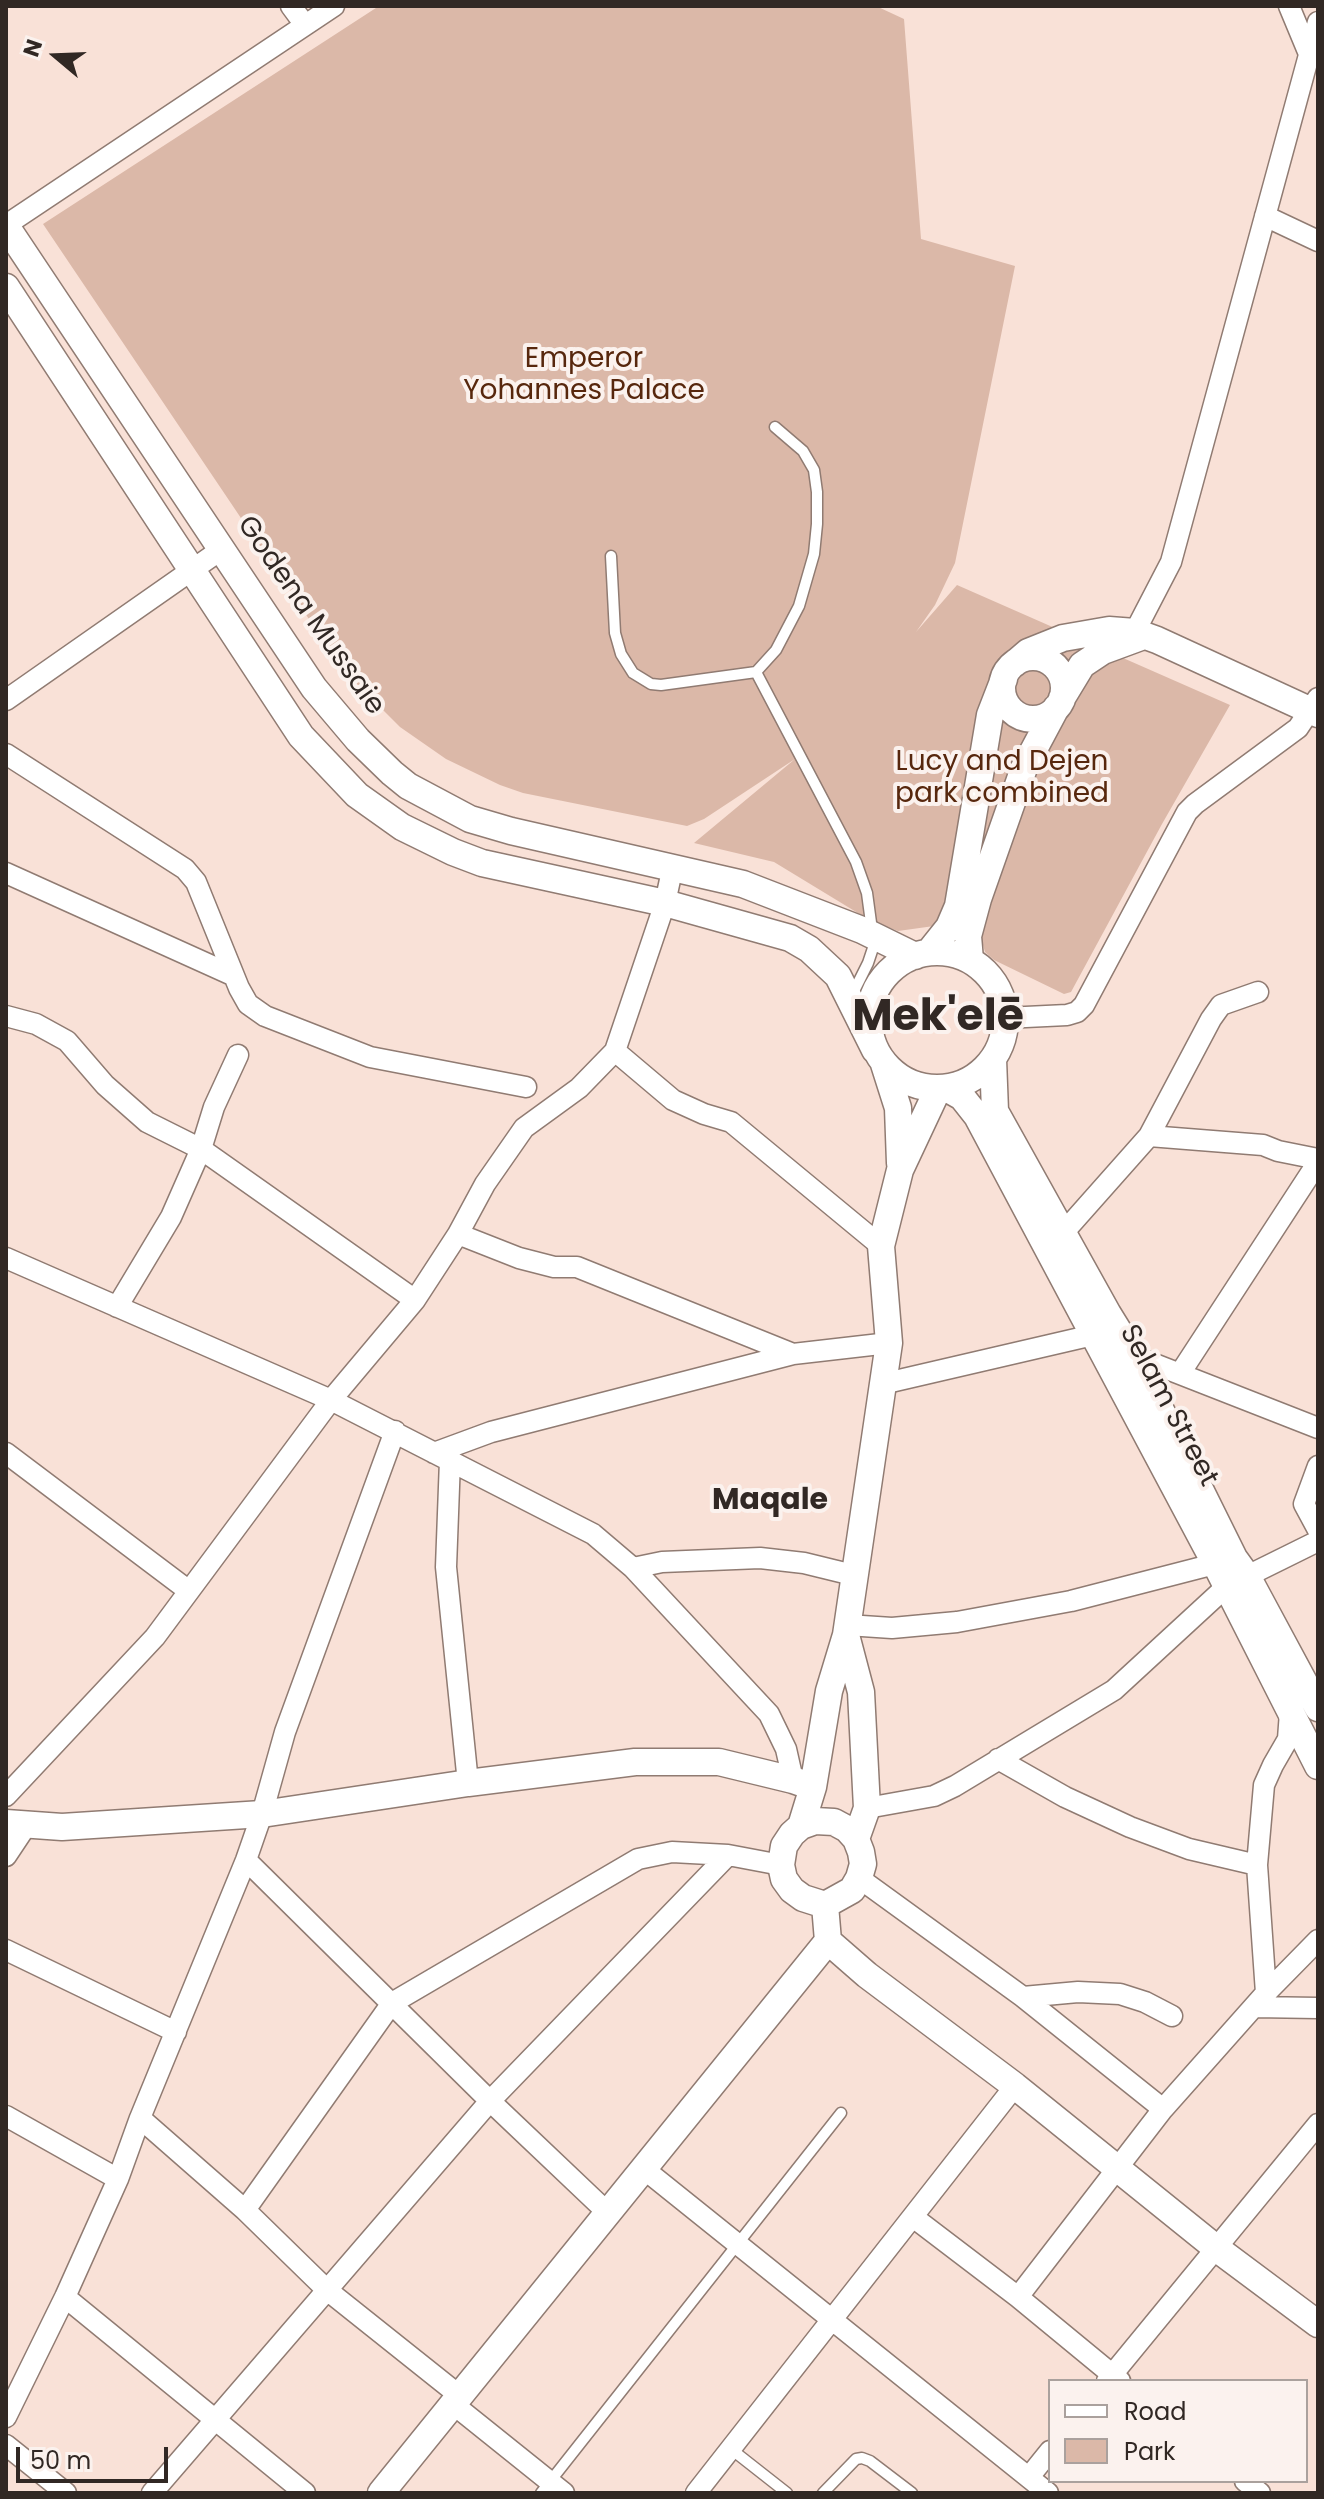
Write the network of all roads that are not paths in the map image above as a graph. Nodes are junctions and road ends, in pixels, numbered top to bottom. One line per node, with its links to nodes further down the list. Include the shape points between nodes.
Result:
1 (291, 6): 5 (street)
2 (334, 6): 5 (street)
3 (1289, 6): 6 (street)
4 (1318, 22): 6 (street)
5 (305, 25): 8 (street)
6 (1314, 56): 7 (street)
7 (1265, 216): 9 (street); 15 (street, via 1171,562)
8 (6, 226): 12 (street, Godena Mussaie)
9 (1318, 241)
10 (6, 287): 14 (street)
11 (775, 427): 17 (lane, via 803,451 814,470 817,524 799,606 776,650)
12 (222, 549): 14 (street); 22 (street, Godena Mussaie, via 314,688 358,740 408,786 490,826)
13 (611, 556): 17 (lane, via 615,633 633,673 661,685)
14 (194, 569): 18 (street); 24 (street, via 301,736 380,813 428,841 482,863)
15 (1136, 636): 16 (street, via 1109,630 1063,638 1028,652); 19 (street, via 1082,665); 20 (street)
16 (1009, 671): 19 (street, via 1029,657 1050,663 1061,676); 19 (street, via 1002,690 1020,717 1042,718); 26 (street, via 990,715 958,906 949,927)
17 (756, 672): 25 (lane, via 856,862)
18 (6, 700)
19 (1059, 703): 27 (street, via 1024,768 978,899 968,936)
20 (1316, 707): 32 (street, via 1298,728 1187,812 1077,1012)
21 (6, 754): 28 (street, via 185,869 196,882)
22 (673, 866): 24 (street); 25 (street, Godena Mussaie, via 764,891)
23 (6, 873): 28 (street)
24 (665, 903): 30 (street, via 790,938 825,963); 33 (street)
25 (873, 935): 26 (street, Godena Mussaie); 30 (lane, via 872,954)
26 (922, 954): 27 (street, via 957,954); 35 (street, via 890,970 874,994 869,1022)
27 (970, 960): 32 (street, via 999,991)
28 (232, 975): 37 (street, via 248,1004 265,1016 347,1050)
29 (1258, 992): 39 (street, via 1221,1005)
30 (851, 998): 35 (street)
31 (6, 1016): 40 (street, via 67,1041 147,1122)
32 (1005, 1018): 36 (street)
33 (615, 1051): 43 (street, via 579,1088 524,1128); 45 (street, via 673,1100 731,1122)
34 (238, 1055): 40 (street)
35 (879, 1056): 38 (street, via 904,1081); 42 (street, via 898,1108)
36 (993, 1059): 38 (street, via 973,1079); 44 (street, via 995,1111)
37 (526, 1087)
38 (942, 1088): 42 (street); 44 (street, via 970,1105)
39 (1149, 1136): 41 (street, via 1263,1145); 44 (street)
40 (201, 1149): 47 (street); 48 (street, via 171,1217)
41 (1318, 1160): 53 (street)
42 (900, 1170): 45 (street)
43 (458, 1234): 47 (street); 51 (street, via 519,1258 577,1267)
44 (1054, 1238): 49 (street)
45 (881, 1246): 50 (street)
46 (6, 1258): 48 (street)
47 (415, 1300): 55 (street)
48 (117, 1307): 55 (street)
49 (1100, 1324): 52 (street, Selam Street); 54 (street); 64 (street, Selam Street)
50 (889, 1343): 51 (street); 54 (street)
51 (793, 1354): 59 (street, via 491,1432)
52 (1134, 1356): 53 (street); 64 (street, Selam Street)
53 (1181, 1372): 56 (street)
54 (882, 1384): 65 (street)
55 (331, 1400): 57 (street); 66 (street)
56 (1318, 1428)
57 (395, 1431): 59 (street); 76 (street, via 285,1732)
58 (6, 1453): 66 (street)
59 (442, 1457): 63 (street, via 593,1534); 72 (street, via 446,1567)
60 (1318, 1466): 61 (street, via 1304,1504)
61 (1318, 1530)
62 (1318, 1541): 64 (street)
63 (633, 1568): 65 (street, via 760,1558); 73 (street, via 769,1714)
64 (1231, 1571): 67 (street, via 957,1622); 68 (street, Selam Street); 69 (street, Selam Street); 70 (street, via 1114,1690)
65 (853, 1575): 67 (street)
66 (189, 1591): 74 (street, via 155,1637)
67 (846, 1630): 73 (street); 75 (street, via 861,1692)
68 (1318, 1708)
69 (1291, 1710): 71 (street, Selam Street); 84 (street, via 1288,1739 1264,1785)
70 (998, 1759): 75 (street, via 934,1796); 84 (street, via 1130,1827 1189,1849)
71 (1318, 1766)
72 (468, 1783): 73 (street, via 649,1762 719,1762); 76 (street)
73 (803, 1784): 78 (street)
74 (6, 1796)
75 (867, 1808): 79 (street)
76 (262, 1814): 77 (street, via 62,1827); 82 (street)
77 (16, 1824): 81 (street)
78 (801, 1826): 79 (street, via 834,1822); 83 (street, via 784,1846)
79 (856, 1839): 85 (street, via 863,1864)
80 (728, 1855): 83 (street); 92 (street, via 672,1852 638,1859); 97 (street)
81 (6, 1856)
82 (246, 1860): 92 (street); 95 (street)
83 (781, 1865): 86 (street, via 792,1890)
84 (1257, 1865): 91 (street)
85 (859, 1878): 86 (street, via 852,1890); 90 (street)
86 (825, 1905): 88 (street)
87 (1318, 1940): 91 (street)
88 (828, 1941): 96 (street); 104 (street)
89 (6, 1950): 95 (street)
90 (1023, 1997): 94 (street, via 1120,1994); 98 (street)
91 (1260, 2000): 93 (street); 98 (street)
92 (392, 2003): 97 (street); 106 (street)
93 (1318, 2008)
94 (1172, 2016)
95 (176, 2032): 101 (street)
96 (1015, 2086): 103 (street); 108 (street)
97 (490, 2101): 107 (street); 111 (street)
98 (1163, 2109): 103 (street)
99 (841, 2113): 109 (lane)
100 (6, 2116): 105 (street)
101 (140, 2118): 105 (street); 106 (street)
102 (1318, 2124): 110 (street)
103 (1118, 2168): 110 (street); 113 (street)
104 (644, 2169): 107 (street); 109 (street)
105 (118, 2179): 112 (street)
106 (245, 2210): 111 (street)
107 (608, 2213): 117 (street)
108 (913, 2217): 113 (street); 114 (street)
109 (738, 2244): 114 (street); 124 (lane)
110 (1216, 2248): 115 (street); 116 (street)
111 (327, 2290): 117 (street); 119 (street)
112 (65, 2297): 118 (street); 119 (street)
113 (1018, 2297): 116 (street)
114 (832, 2320): 121 (street); 123 (street)
115 (1318, 2323)
116 (1113, 2379)
117 (456, 2400): 124 (street); 128 (street)
118 (6, 2417)
119 (215, 2419): 126 (street); 127 (street)
120 (6, 2445): 125 (street)
121 (731, 2449): 129 (street); 130 (lane)
122 (1048, 2453): 123 (street)
123 (1029, 2477): 133 (street)
124 (551, 2489)
125 (66, 2493)
126 (152, 2493)
127 (305, 2493)
128 (381, 2493)
129 (696, 2493)
130 (787, 2493)
131 (823, 2493): 132 (lane, via 862,2458)
132 (912, 2493)
133 (1048, 2493)

